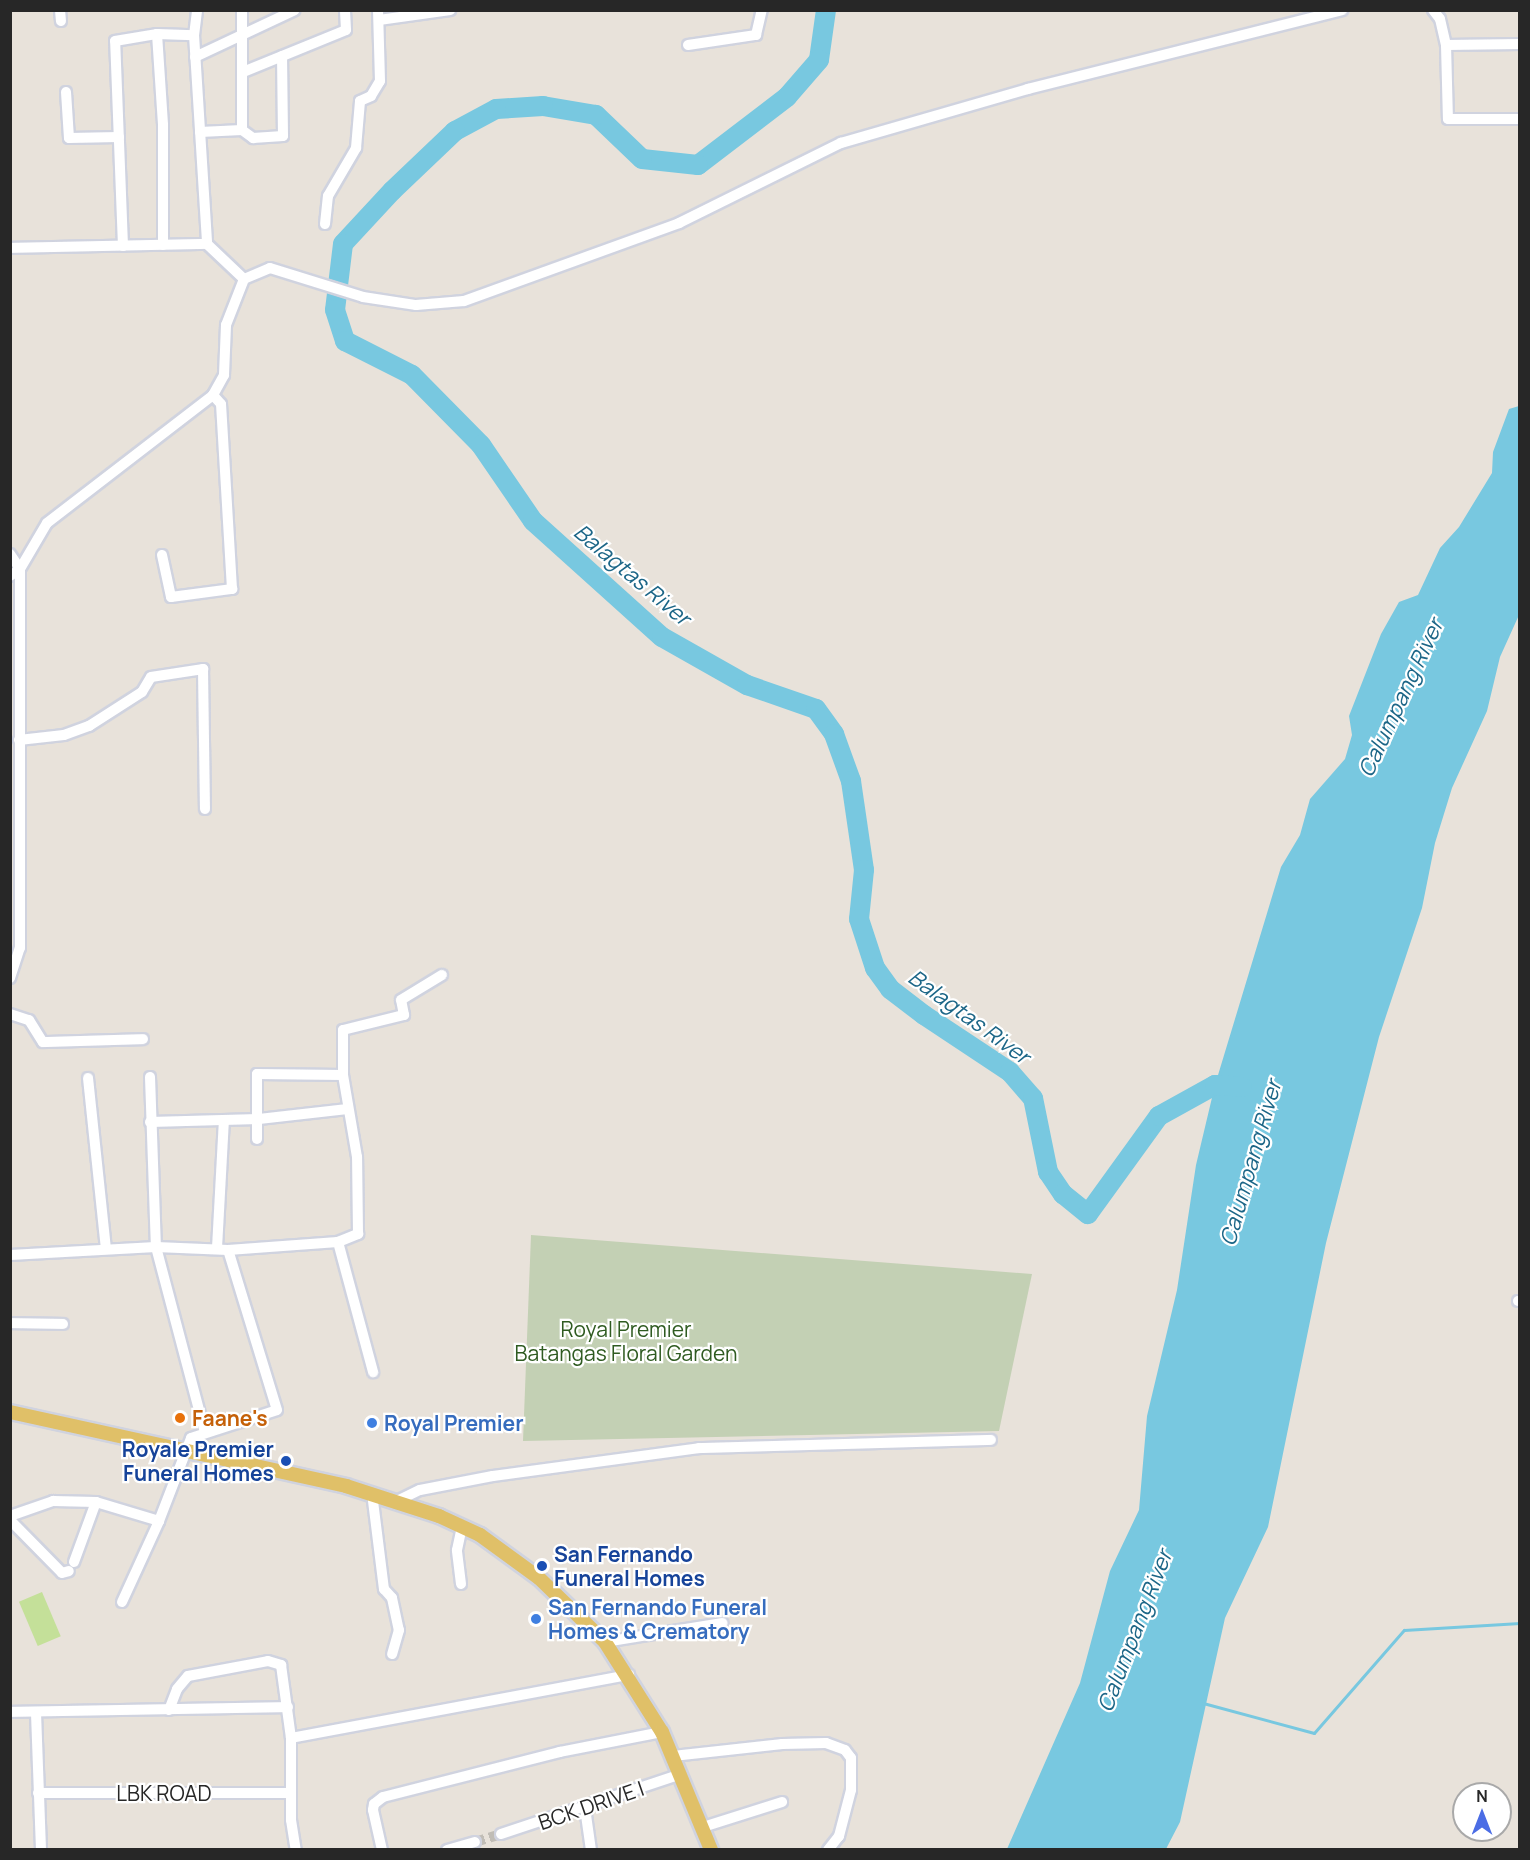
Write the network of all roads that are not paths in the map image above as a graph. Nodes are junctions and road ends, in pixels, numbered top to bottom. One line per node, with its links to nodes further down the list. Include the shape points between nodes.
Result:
1 (242, 10): 12 (street)
2 (295, 10): 12 (street)
3 (345, 10): 16 (street, via 346,30)
4 (450, 10): 9 (street)
5 (762, 10): 14 (street, via 756,35)
6 (1342, 10): 29 (street, via 1028,89 841,143 679,224 464,301 416,305 363,297 270,268)
7 (1433, 10): 15 (street, via 1440,19)
8 (197, 11): 11 (street)
9 (379, 15): 24 (street, via 380,81 370,96 360,101 356,148 328,196)
10 (157, 34): 11 (street); 23 (street, via 115,41); 26 (street, via 163,125)
11 (194, 35): 17 (street)
12 (242, 36): 17 (street); 18 (street)
13 (1520, 44): 15 (street)
14 (688, 45)
15 (1446, 45): 20 (street, via 1448,119)
16 (282, 56): 18 (street); 21 (street, via 283,136 253,138)
17 (195, 57): 22 (street)
18 (243, 72): 21 (street)
19 (66, 92): 23 (street, via 69,138)
20 (1520, 119)
21 (242, 130): 22 (street)
22 (200, 132): 25 (street)
23 (119, 137): 27 (street)
24 (325, 224)
25 (207, 244): 26 (street); 29 (street)
26 (163, 245): 27 (street)
27 (123, 246): 28 (street)
28 (10, 248)
29 (244, 279): 30 (street, via 226,325 224,375)
30 (213, 394): 32 (street, via 221,404 232,589 171,597); 33 (street, via 46,524)
31 (10, 555): 33 (street)
32 (162, 555)
33 (20, 569): 34 (street); 35 (street)
34 (10, 576)
35 (19, 740): 36 (street, via 64,735 89,726 142,692 151,677 203,669); 38 (street, via 20,948)
36 (205, 809)
37 (442, 975): 41 (street, via 401,1000 405,1015 343,1030)
38 (10, 978)
39 (10, 1014): 40 (street, via 29,1020 43,1042)
40 (143, 1039)
41 (343, 1075): 44 (street); 45 (street, via 257,1074)
42 (150, 1077): 47 (street)
43 (88, 1078): 51 (street)
44 (347, 1109): 45 (street); 49 (street, via 357,1157 358,1234)
45 (259, 1119): 46 (street); 48 (street)
46 (224, 1120): 47 (street); 52 (street)
47 (150, 1122): 50 (street)
48 (257, 1139)
49 (338, 1242): 52 (street); 56 (street)
50 (156, 1247): 51 (street); 52 (street); 58 (street)
51 (106, 1249): 53 (street)
52 (222, 1249): 58 (street, via 277,1410)
53 (10, 1255)
54 (10, 1323): 55 (street)
55 (63, 1324)
56 (373, 1372)
57 (10, 1412): 60 (main road)
58 (205, 1432): 60 (street, via 191,1438)
59 (991, 1440): 62 (street, via 699,1448 493,1476 420,1490)
60 (185, 1450): 61 (main road); 66 (street)
61 (372, 1493): 62 (main road); 72 (street, via 384,1589 392,1598 399,1630)
62 (397, 1501): 67 (main road)
63 (96, 1502): 64 (street, via 53,1501); 65 (street, via 71,1567 62,1573); 66 (street)
64 (10, 1515)
65 (10, 1521)
66 (159, 1521): 69 (street)
67 (462, 1527): 68 (street, via 457,1550); 71 (main road, via 528,1569)
68 (461, 1584)
69 (122, 1602)
70 (722, 1623): 71 (street)
71 (605, 1642): 73 (main road)
72 (392, 1654)
73 (629, 1675): 78 (main road); 79 (street)
74 (288, 1707): 75 (street); 75 (street, via 281,1665 268,1661 188,1676 177,1689); 79 (street)
75 (169, 1710): 77 (street)
76 (10, 1712): 77 (street)
77 (36, 1713): 82 (street)
78 (662, 1732): 80 (main road); 91 (street, via 560,1752 383,1797 373,1810)
79 (291, 1738): 83 (street)
80 (673, 1756): 81 (main road); 95 (street, via 782,1744 826,1743 846,1750 851,1758 851,1790 839,1836)
81 (681, 1774): 85 (street, BCK DRIVE I); 86 (main road)
82 (38, 1792): 83 (street, LBK ROAD); 89 (street)
83 (291, 1792): 90 (street)
84 (782, 1802): 86 (street)
85 (585, 1808): 87 (street, BCK DRIVE I); 93 (street)
86 (703, 1827): 94 (main road)
87 (501, 1834)
88 (475, 1842): 92 (street)
89 (41, 1850)
90 (296, 1850)
91 (382, 1850)
92 (447, 1850)
93 (591, 1850)
94 (711, 1850)
95 (828, 1850)

